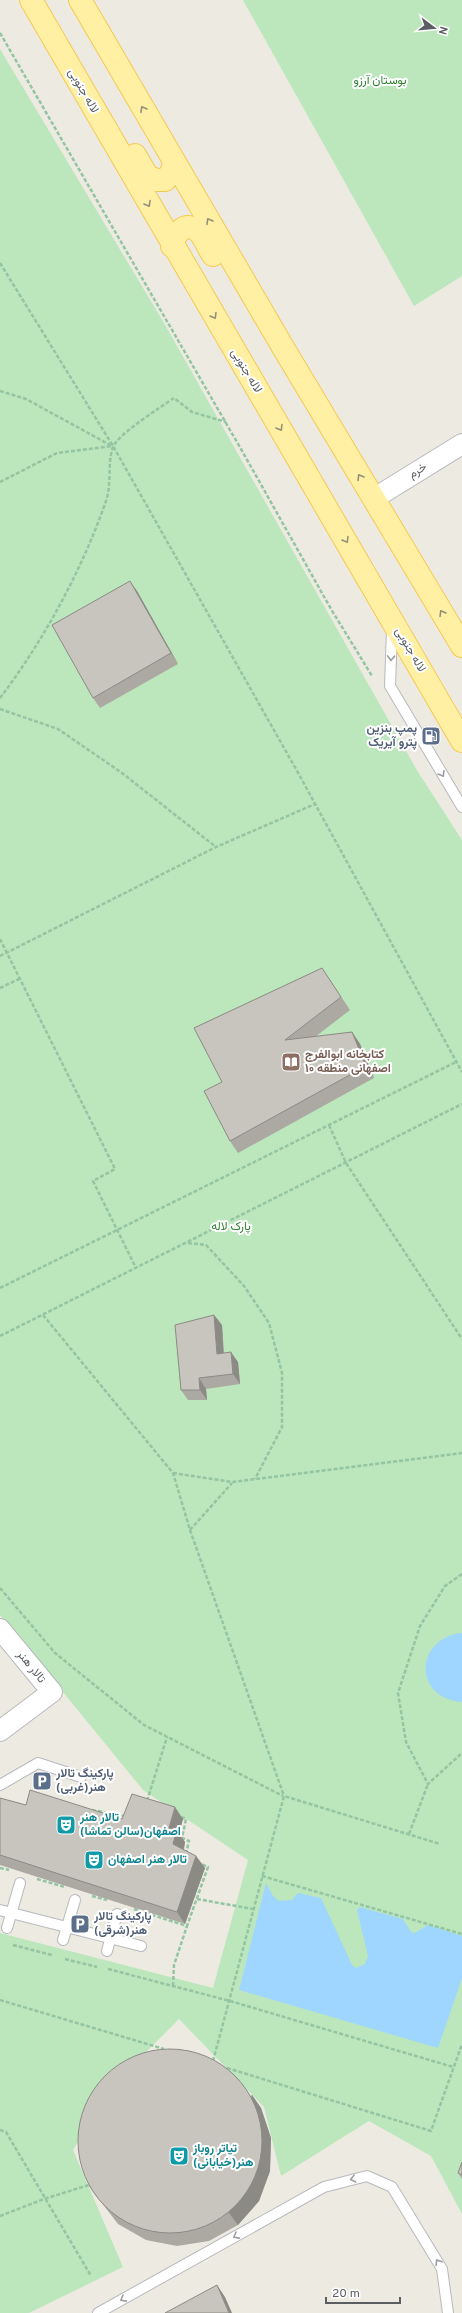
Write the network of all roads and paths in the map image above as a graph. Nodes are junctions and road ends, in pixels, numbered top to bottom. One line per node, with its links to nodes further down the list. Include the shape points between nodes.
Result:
1 (31, 0): 6 (main road, لاله جنوبی, one-way to 6)
2 (46, 0): 5 (main road, via 148,177 165,180 172,172)
3 (80, 0): 5 (main road, one-way to 3)
4 (0, 33): 9 (path)
5 (174, 161): 12 (main road, one-way to 5)
6 (172, 246): 12 (main road, via 174,235 182,228 198,231 322,441); 15 (main road, لاله جنوبی, one-way to 15)
7 (0, 262): 11 (path)
8 (0, 391): 11 (path, via 26,398)
9 (226, 422): 11 (path, via 192,412 174,398 131,429); 17 (path, via 331,609)
10 (462, 444): 14 (street, خرم)
11 (113, 446): 13 (path, via 57,453); 18 (path, via 107,500 72,580 28,661); 21 (path)
12 (342, 447): 14 (main road, one-way to 12)
13 (0, 482)
14 (373, 499): 16 (main road, one-way to 14)
15 (392, 619): 20 (main road, لاله جنوبی); 22 (lane, one-way to 22, via 390,686)
16 (462, 646)
17 (376, 682)
18 (0, 698)
19 (0, 709): 23 (path, via 58,729 122,773)
20 (462, 741)
21 (315, 804): 23 (path); 29 (path)
22 (462, 807)
23 (216, 847): 25 (path)
24 (0, 939): 25 (path)
25 (7, 952): 26 (path); 27 (path)
26 (0, 956)
27 (20, 979): 28 (path); 34 (path, via 114,1169 93,1182)
28 (0, 988)
29 (456, 1062): 30 (path); 32 (path)
30 (462, 1072)
31 (462, 1104): 33 (path)
32 (328, 1125): 33 (path); 34 (path)
33 (346, 1163): 35 (path); 40 (path)
34 (117, 1230): 36 (path); 37 (path)
35 (187, 1243): 36 (path); 43 (path, via 206,1245 244,1286 269,1323 282,1373 282,1427)
36 (136, 1268): 38 (path)
37 (0, 1288)
38 (43, 1315): 39 (path); 42 (path)
39 (0, 1336)
40 (462, 1339)
41 (462, 1453): 43 (path)
42 (172, 1472): 44 (path); 45 (path)
43 (255, 1480): 44 (path)
44 (232, 1482): 45 (path)
45 (190, 1530): 55 (path)
46 (462, 1574): 53 (path, via 445,1586 420,1626 398,1693 406,1742)
47 (0, 1588): 50 (path, via 55,1653 144,1725)
48 (0, 1628): 49 (street, تالار هنر, via 52,1692)
49 (0, 1731)
50 (167, 1737): 55 (path); 56 (path)
51 (462, 1753): 53 (path)
52 (80, 1777): 54 (lane, via 38,1763)
53 (428, 1784): 60 (path)
54 (0, 1785)
55 (284, 1796): 60 (path); 64 (path)
56 (146, 1806)
57 (88, 1809): 58 (path)
58 (132, 1817)
59 (179, 1817): 62 (path, via 186,1819 182,1838 189,1841 185,1856)
60 (409, 1834): 61 (path)
61 (440, 1844)
62 (191, 1859)
63 (197, 1862): 66 (path, via 208,1867)
64 (262, 1876): 69 (path); 76 (path)
65 (20, 1883): 70 (lane)
66 (197, 1899): 69 (path); 74 (path)
67 (75, 1900): 73 (lane)
68 (0, 1910): 70 (lane)
69 (253, 1910): 84 (path)
70 (11, 1913): 73 (lane); 75 (lane)
71 (117, 1914): 77 (lane)
72 (147, 1923): 74 (path, via 149,1914)
73 (67, 1926): 77 (lane); 78 (lane)
74 (188, 1926): 82 (path, via 174,1965)
75 (7, 1928)
76 (462, 1934)
77 (111, 1938): 80 (lane); 81 (lane)
78 (63, 1940)
79 (8, 1944): 82 (path)
80 (141, 1946)
81 (108, 1951)
82 (173, 1986): 84 (path)
83 (0, 2000): 86 (path)
84 (230, 2001): 87 (path); 89 (path)
85 (462, 2044): 89 (path)
86 (166, 2050)
87 (212, 2064)
88 (219, 2066): 89 (path, via 430,2131)
89 (453, 2068)
90 (0, 2130): 92 (path, via 6,2132)
91 (97, 2183): 92 (path)
92 (44, 2199): 93 (path); 94 (path)
93 (0, 2216)
94 (91, 2276)
95 (98, 2313): 96 (lane, one-way to 95, via 442,2269 392,2187 367,2176 324,2187)
96 (448, 2313)

